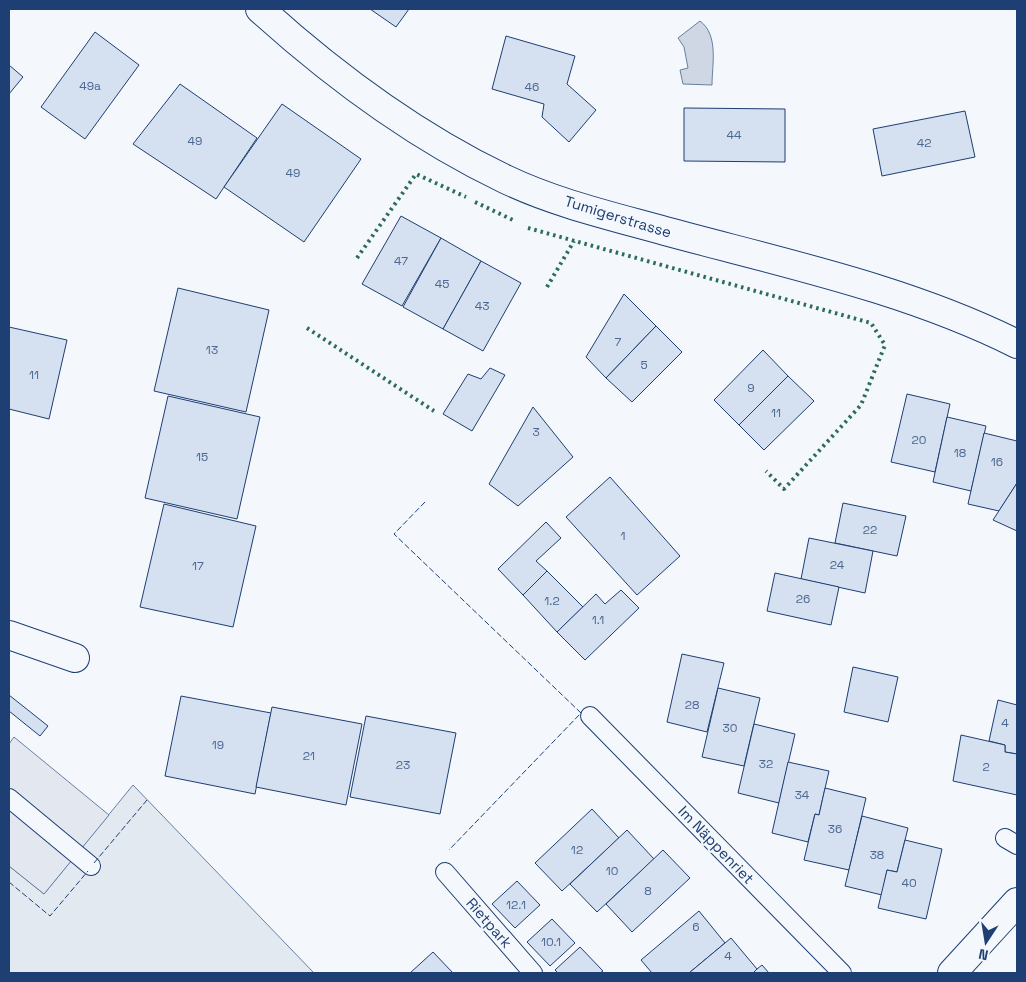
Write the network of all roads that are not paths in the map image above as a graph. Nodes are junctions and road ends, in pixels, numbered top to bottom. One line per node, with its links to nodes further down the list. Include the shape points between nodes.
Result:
1 (260, 9): 2 (street, Tumigerstrasse, via 340,77 420,132 505,179 590,210 911,301)
2 (1016, 340)
3 (9, 635): 4 (street)
4 (75, 658)
5 (590, 716): 11 (lane, Im Näppenriet)
6 (9, 798): 7 (lane)
7 (91, 866)
8 (445, 872): 10 (lane, Rietpark)
9 (1017, 902): 12 (street)
10 (533, 973)
11 (842, 973)
12 (952, 973)

